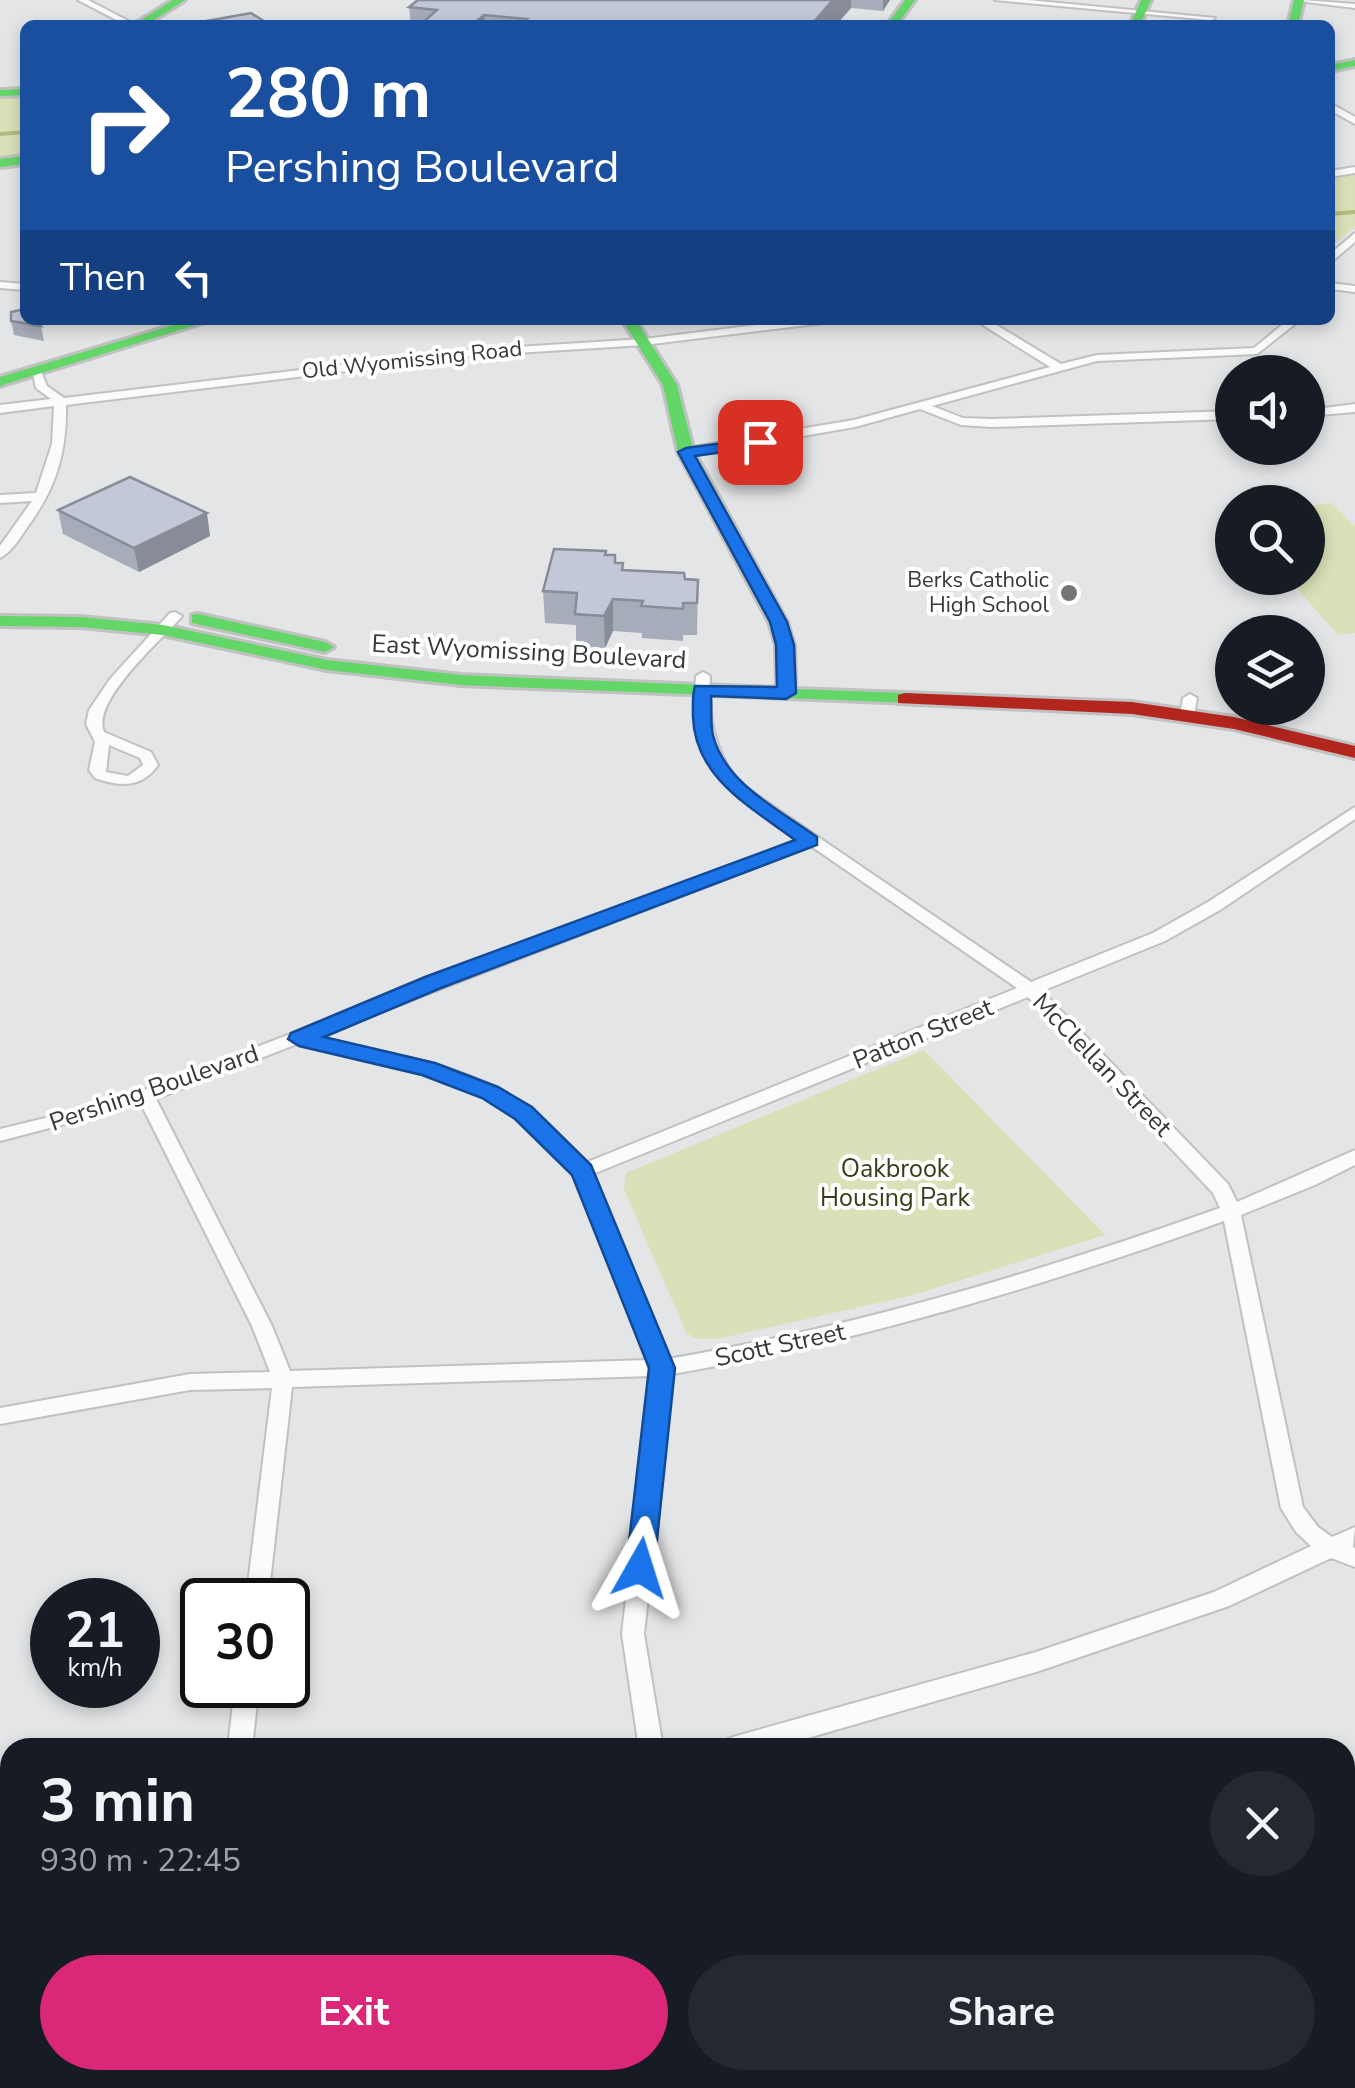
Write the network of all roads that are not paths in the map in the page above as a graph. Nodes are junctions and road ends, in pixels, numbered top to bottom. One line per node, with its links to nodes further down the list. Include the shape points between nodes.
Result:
1 (82, 0): 8 (street)
2 (180, 0): 9 (street)
3 (999, 0): 6 (street)
4 (1303, 0): 5 (street)
5 (1355, 6)
6 (1141, 12): 7 (street)
7 (1211, 18)
8 (124, 20)
9 (144, 20)
10 (1355, 236): 11 (street)
11 (1335, 255)
12 (182, 325): 19 (street)
13 (632, 325): 17 (street)
14 (783, 325): 17 (street, Old Wyomissing Road)
15 (988, 325): 18 (street)
16 (1288, 325): 18 (street, via 1257,351 1120,356)
17 (644, 342): 21 (street, Old Wyomissing Road, via 513,349); 27 (street, via 675,397)
18 (1060, 368): 22 (street)
19 (36, 371): 20 (street); 21 (street, via 42,388)
20 (0, 382)
21 (60, 400): 23 (street, Old Wyomissing Road); 28 (street, via 61,442)
22 (922, 406): 26 (street, via 962,422); 27 (street, via 802,435)
23 (0, 408)
24 (1355, 408): 25 (street)
25 (1325, 411)
26 (1215, 416)
27 (686, 452): 35 (street, via 778,622)
28 (43, 496): 29 (street); 30 (street)
29 (0, 499)
30 (0, 554)
31 (0, 606): 33 (street, East Wyomissing Boulevard, via 72,607)
32 (0, 621): 33 (street, East Wyomissing Boulevard)
33 (169, 623): 34 (street, East Wyomissing Boulevard, via 327,664 415,676); 40 (street, via 96,710 93,727)
34 (702, 683): 35 (street, East Wyomissing Boulevard); 43 (street, McClellan Street, via 704,734 717,766)
35 (787, 686): 37 (street, East Wyomissing Boulevard)
36 (1215, 705): 37 (street, East Wyomissing Boulevard)
37 (1188, 706): 41 (street, East Wyomissing Boulevard)
38 (1317, 725): 39 (street)
39 (1355, 734)
40 (99, 735)
41 (1355, 752)
42 (1355, 812): 44 (street, Patton Street, via 1192,920)
43 (810, 841): 44 (street, McClellan Street); 45 (street, Pershing Boulevard)
44 (1032, 990): 49 (street, Patton Street); 50 (street, McClellan Street, via 1220,1189)
45 (299, 1039): 46 (street, Pershing Boulevard); 49 (street, via 427,1069 490,1092 524,1113)
46 (145, 1095): 47 (street, Pershing Boulevard); 52 (street)
47 (0, 1136)
48 (1355, 1158): 50 (street, Scott Street)
49 (582, 1171): 51 (street)
50 (1231, 1210): 51 (street, Scott Street, via 922,1312); 55 (street, McClellan Street, via 1292,1508)
51 (662, 1368): 52 (street, Scott Street); 60 (street, via 632,1634)
52 (283, 1378): 53 (street, Scott Street, via 190,1382); 57 (street)
53 (0, 1416)
54 (1355, 1536): 55 (street)
55 (1327, 1547): 56 (street, McClellan Street); 61 (street, via 1221,1599)
56 (1355, 1558)
57 (260, 1578)
58 (244, 1708): 59 (street)
59 (241, 1738)
60 (650, 1738)
61 (791, 1738)

